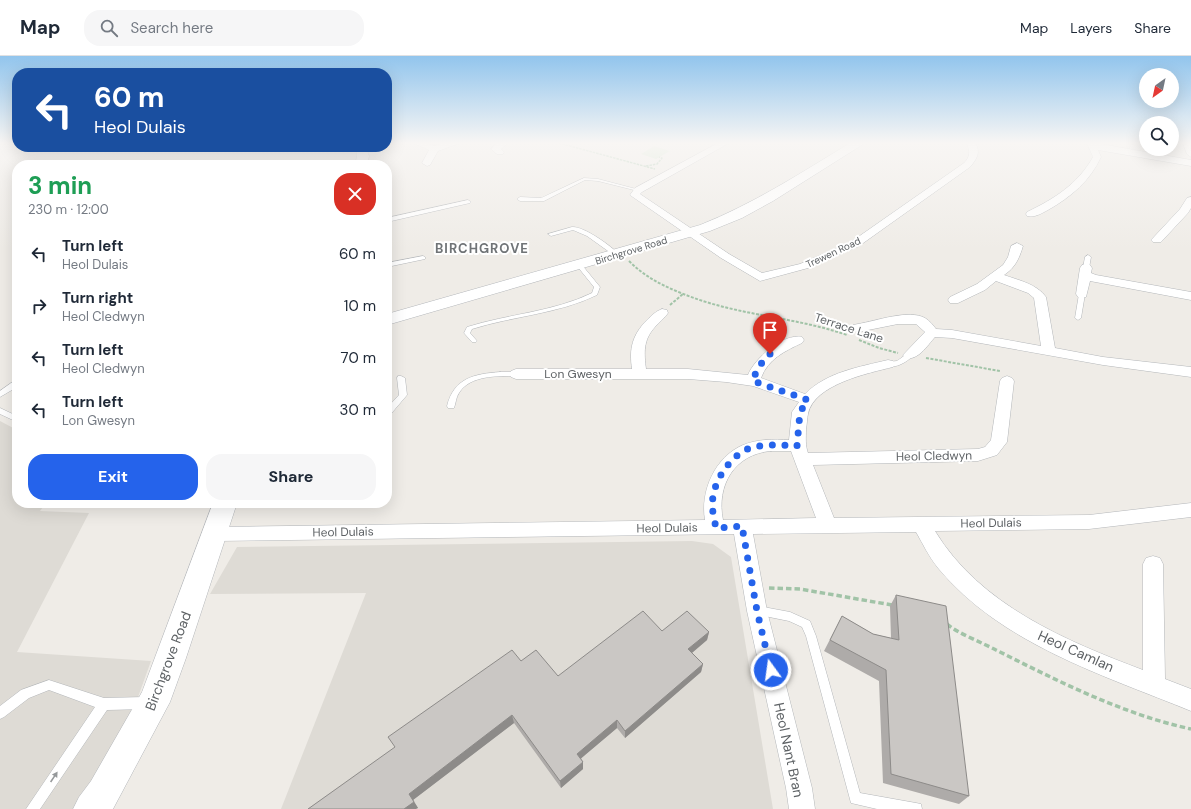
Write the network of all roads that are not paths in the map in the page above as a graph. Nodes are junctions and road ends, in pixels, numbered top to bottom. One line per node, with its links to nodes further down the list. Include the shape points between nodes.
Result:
1 (589, 178): 8 (lane, via 580,180 542,200)
2 (591, 178): 7 (lane)
3 (661, 178): 7 (street)
4 (802, 178): 14 (main road, Birchgrove Road, via 737,215)
5 (948, 178): 14 (street, Trewen Road, via 855,244 804,266 760,277)
6 (1083, 178): 12 (street, via 1048,206)
7 (638, 190): 14 (street, via 635,195)
8 (520, 199)
9 (1191, 200): 11 (street)
10 (468, 202): 13 (lane)
11 (1187, 212): 16 (street)
12 (1031, 214)
13 (392, 219)
14 (690, 232): 18 (main road, Birchgrove Road)
15 (551, 234): 18 (lane, via 574,228)
16 (1157, 240)
17 (1017, 246): 22 (street, via 1010,265)
18 (620, 254): 21 (main road, Birchgrove Road)
19 (423, 258): 20 (lane)
20 (392, 263)
21 (580, 266): 28 (main road, Birchgrove Road); 32 (lane, via 597,286 595,294 584,300 469,328 467,333)
22 (994, 276): 25 (street, via 981,287); 33 (street, via 1032,290 1040,297)
23 (1082, 294): 24 (street, via 1086,266 1116,283); 27 (lane)
24 (1191, 296)
25 (954, 300)
26 (662, 313): 38 (street, via 642,331 637,345)
27 (1078, 318)
28 (392, 319)
29 (932, 333): 30 (street, via 919,320 905,319); 33 (street, via 952,334); 34 (street)
30 (855, 335)
31 (797, 340): 40 (street, via 770,354 761,362)
32 (474, 341)
33 (1049, 352): 36 (street)
34 (910, 355): 35 (lane, via 899,363)
35 (888, 364): 44 (street, via 829,382)
36 (1191, 372)
37 (516, 374): 38 (street, Lon Gwesyn); 45 (lane, via 478,376 455,393)
38 (640, 374): 40 (street, Lon Gwesyn, via 688,374)
39 (401, 378): 46 (lane, via 403,395)
40 (753, 381): 44 (street, Lon Gwesyn)
41 (1008, 381): 49 (street, Heol Cledwyn, via 999,442 991,451 978,455)
42 (12, 387): 43 (lane)
43 (0, 395)
44 (808, 400): 49 (street, via 800,412)
45 (451, 406)
46 (392, 407)
47 (0, 411): 48 (lane)
48 (12, 417)
49 (800, 452): 54 (street); 55 (street, Heol Cledwyn, via 767,445 745,450 729,464 717,482 713,497)
50 (223, 508): 56 (main road, Birchgrove Road)
51 (1191, 510): 52 (street, Heol Dulais, via 1089,522)
52 (921, 524): 54 (street, Heol Dulais); 59 (street, Heol Camlan, via 945,562 968,586 1001,613 1047,640)
53 (742, 526): 54 (street, Heol Dulais); 55 (street, Heol Dulais); 58 (street, Heol Nant Bran)
54 (828, 526)
55 (716, 528): 56 (street, Heol Dulais)
56 (215, 534): 61 (main road, Birchgrove Road)
57 (1153, 564): 59 (street)
58 (757, 611): 66 (street, Heol Nant Bran, via 800,788); 67 (lane, via 790,617 806,624 855,799)
59 (1154, 685): 60 (street, Heol Camlan)
60 (1191, 700)
61 (154, 702): 62 (lane); 65 (main road, Birchgrove Road, via 103,793)
62 (104, 704): 63 (lane, via 49,685 25,694); 64 (lane, one-way to 62)
63 (0, 713)
64 (32, 809)
65 (91, 809)
66 (802, 809)
67 (916, 809)

